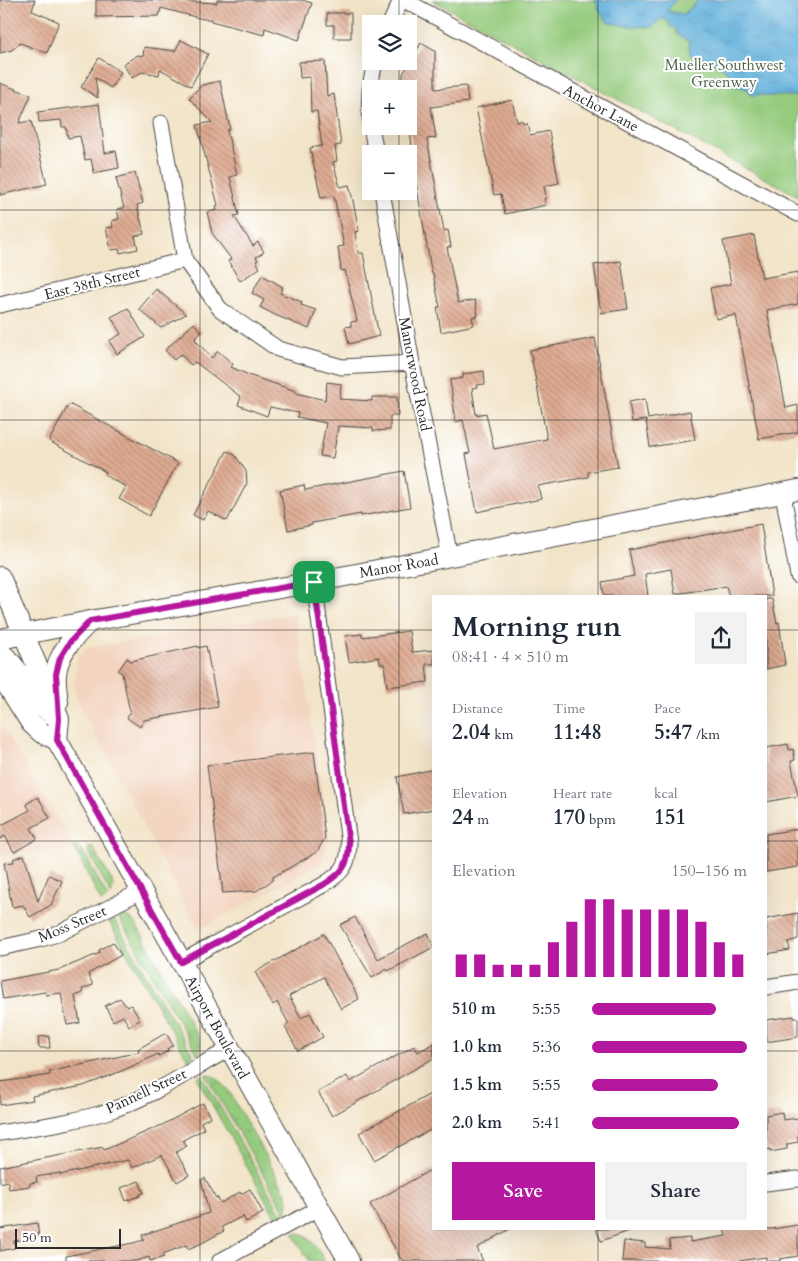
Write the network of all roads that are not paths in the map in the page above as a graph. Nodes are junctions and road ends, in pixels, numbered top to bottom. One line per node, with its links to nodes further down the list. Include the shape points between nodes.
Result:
1 (402, 0): 2 (street); 5 (street, Anchor Lane)
2 (394, 15)
3 (161, 123): 6 (street)
4 (384, 200): 8 (street, Manorwood Road)
5 (798, 214)
6 (185, 260): 7 (street, East 38th Street); 8 (street, via 220,309 278,349 342,367)
7 (0, 305)
8 (412, 363): 10 (street, Manorwood Road)
9 (790, 492): 10 (main road, Manor Road); 11 (street)
10 (450, 557): 13 (main road, Manor Road)
11 (798, 576)
12 (0, 577): 16 (main road)
13 (314, 582): 15 (main road, Manor Road); 24 (street, via 349,843 346,866 323,885)
14 (0, 612): 16 (main road)
15 (90, 621): 16 (main road, Manor Road); 20 (main road, via 60,658 56,674)
16 (23, 634): 17 (main road, Manor Road); 20 (main road)
17 (0, 639)
18 (0, 652): 20 (main road, via 10,660 41,705)
19 (0, 674): 21 (main road, via 31,723)
20 (59, 719): 21 (main road)
21 (57, 740): 22 (main road, Airport Boulevard)
22 (141, 891): 23 (street, Moss Street, via 60,933); 24 (main road, Airport Boulevard)
23 (0, 948)
24 (181, 962): 27 (main road, Airport Boulevard)
25 (798, 982): 26 (street)
26 (767, 987)
27 (229, 1049): 28 (street, Pannell Street, via 160,1088 110,1110); 31 (main road, Airport Boulevard)
28 (0, 1133)
29 (798, 1179): 30 (street)
30 (767, 1184)
31 (319, 1208): 32 (street); 33 (main road, Airport Boulevard)
32 (220, 1261)
33 (348, 1261)

